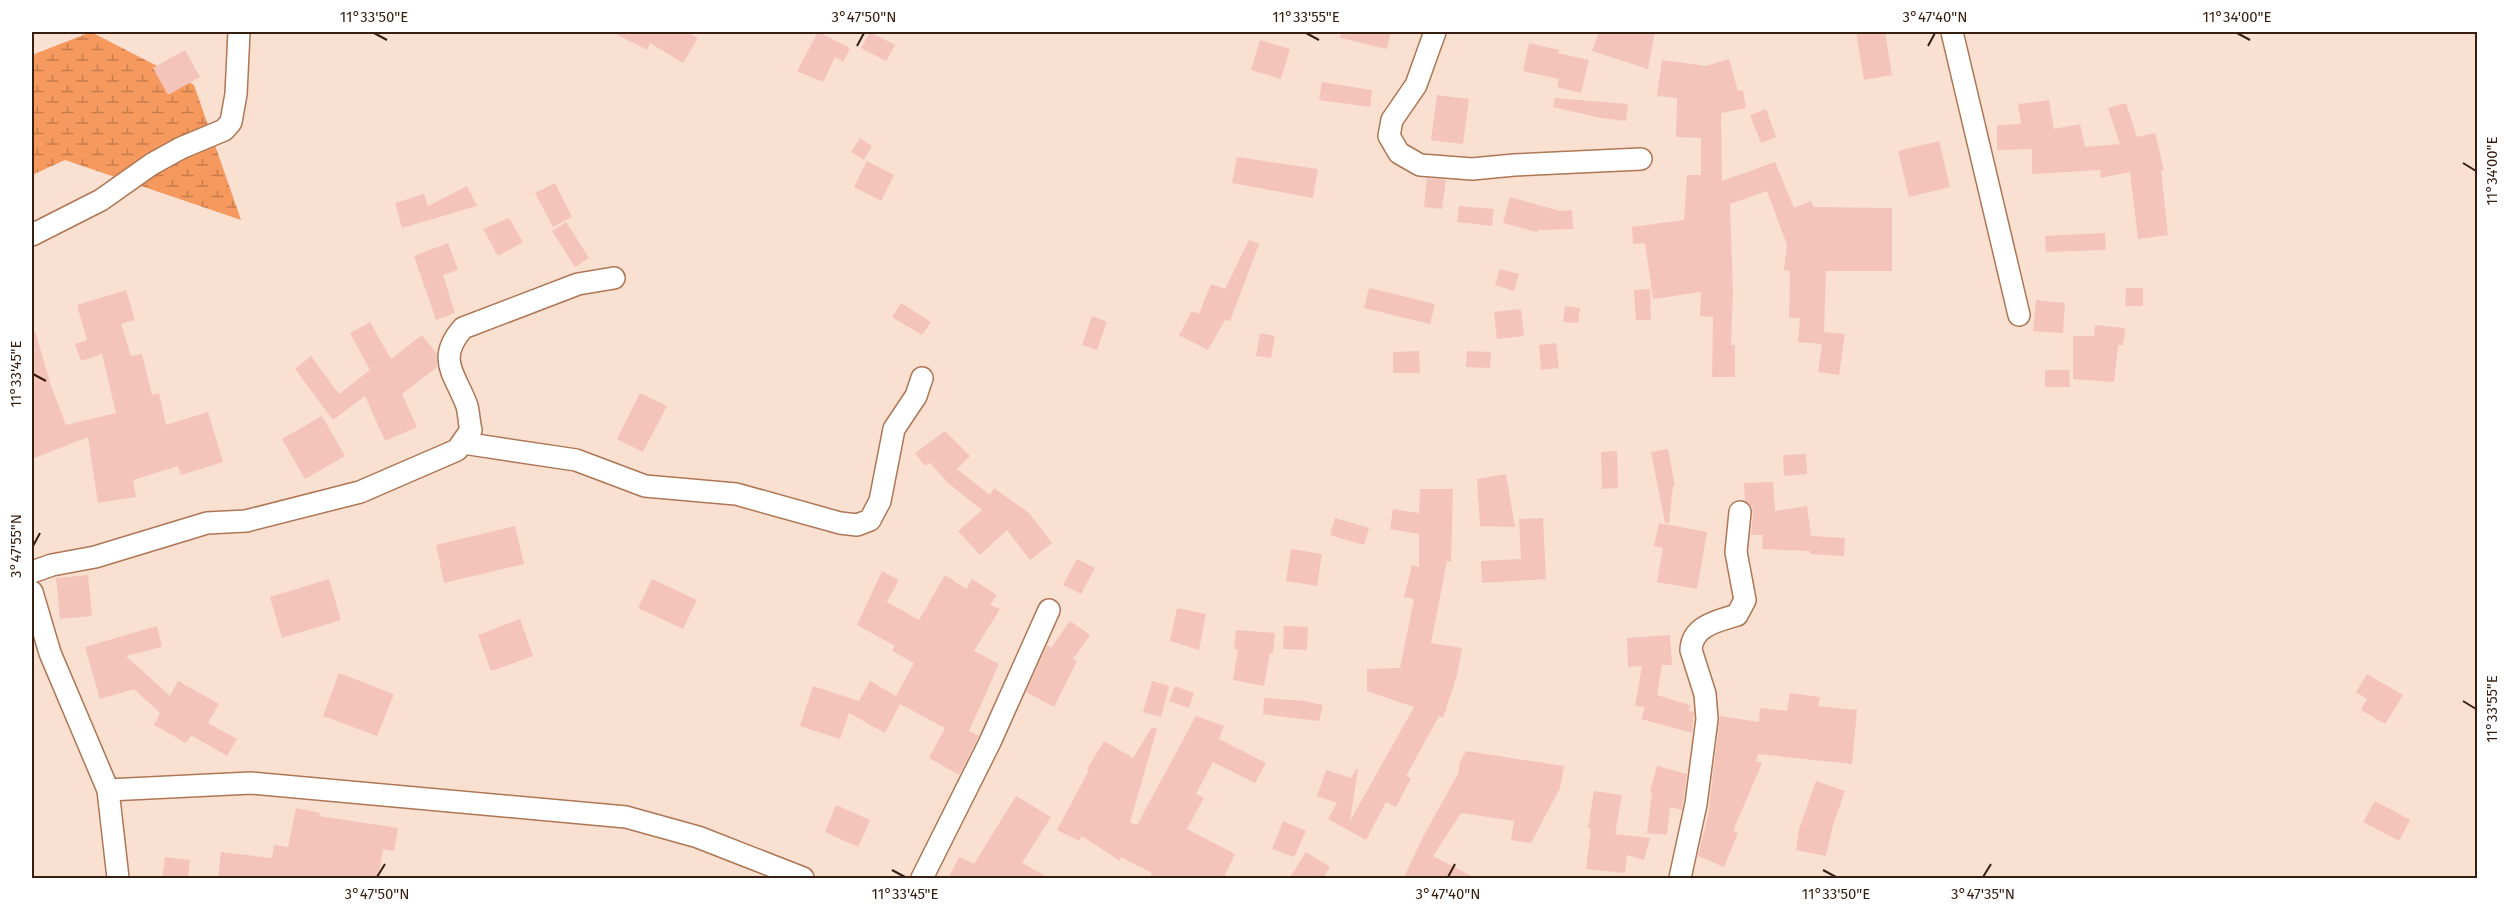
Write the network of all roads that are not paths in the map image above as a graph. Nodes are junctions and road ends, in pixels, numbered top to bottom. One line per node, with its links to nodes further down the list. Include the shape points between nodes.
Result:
1 (238, 32): 5 (street, via 236,94 231,122 224,130 181,148 101,200)
2 (1435, 32): 4 (street, via 1416,85 1392,120 1389,136 1399,153 1420,165 1472,169)
3 (1952, 32): 7 (street)
4 (1641, 159)
5 (32, 235)
6 (614, 278): 9 (street, via 578,284 463,328 453,340 448,369 467,407 471,430)
7 (2019, 315)
8 (922, 378): 9 (street, via 916,396 894,429 880,501 870,520 857,525 736,494 645,486 576,460)
9 (463, 443): 11 (street, via 456,450 360,492 246,521 207,523)
10 (1740, 512): 18 (street, via 1736,552 1745,600 1737,615 1709,624 1695,635 1692,643 1707,719 1696,804)
11 (32, 572)
12 (32, 592): 14 (street, via 50,652)
13 (1048, 610): 17 (street, via 990,742)
14 (108, 790): 15 (street); 16 (street, via 251,783 626,817 698,837)
15 (118, 879)
16 (803, 879)
17 (922, 879)
18 (1680, 879)

